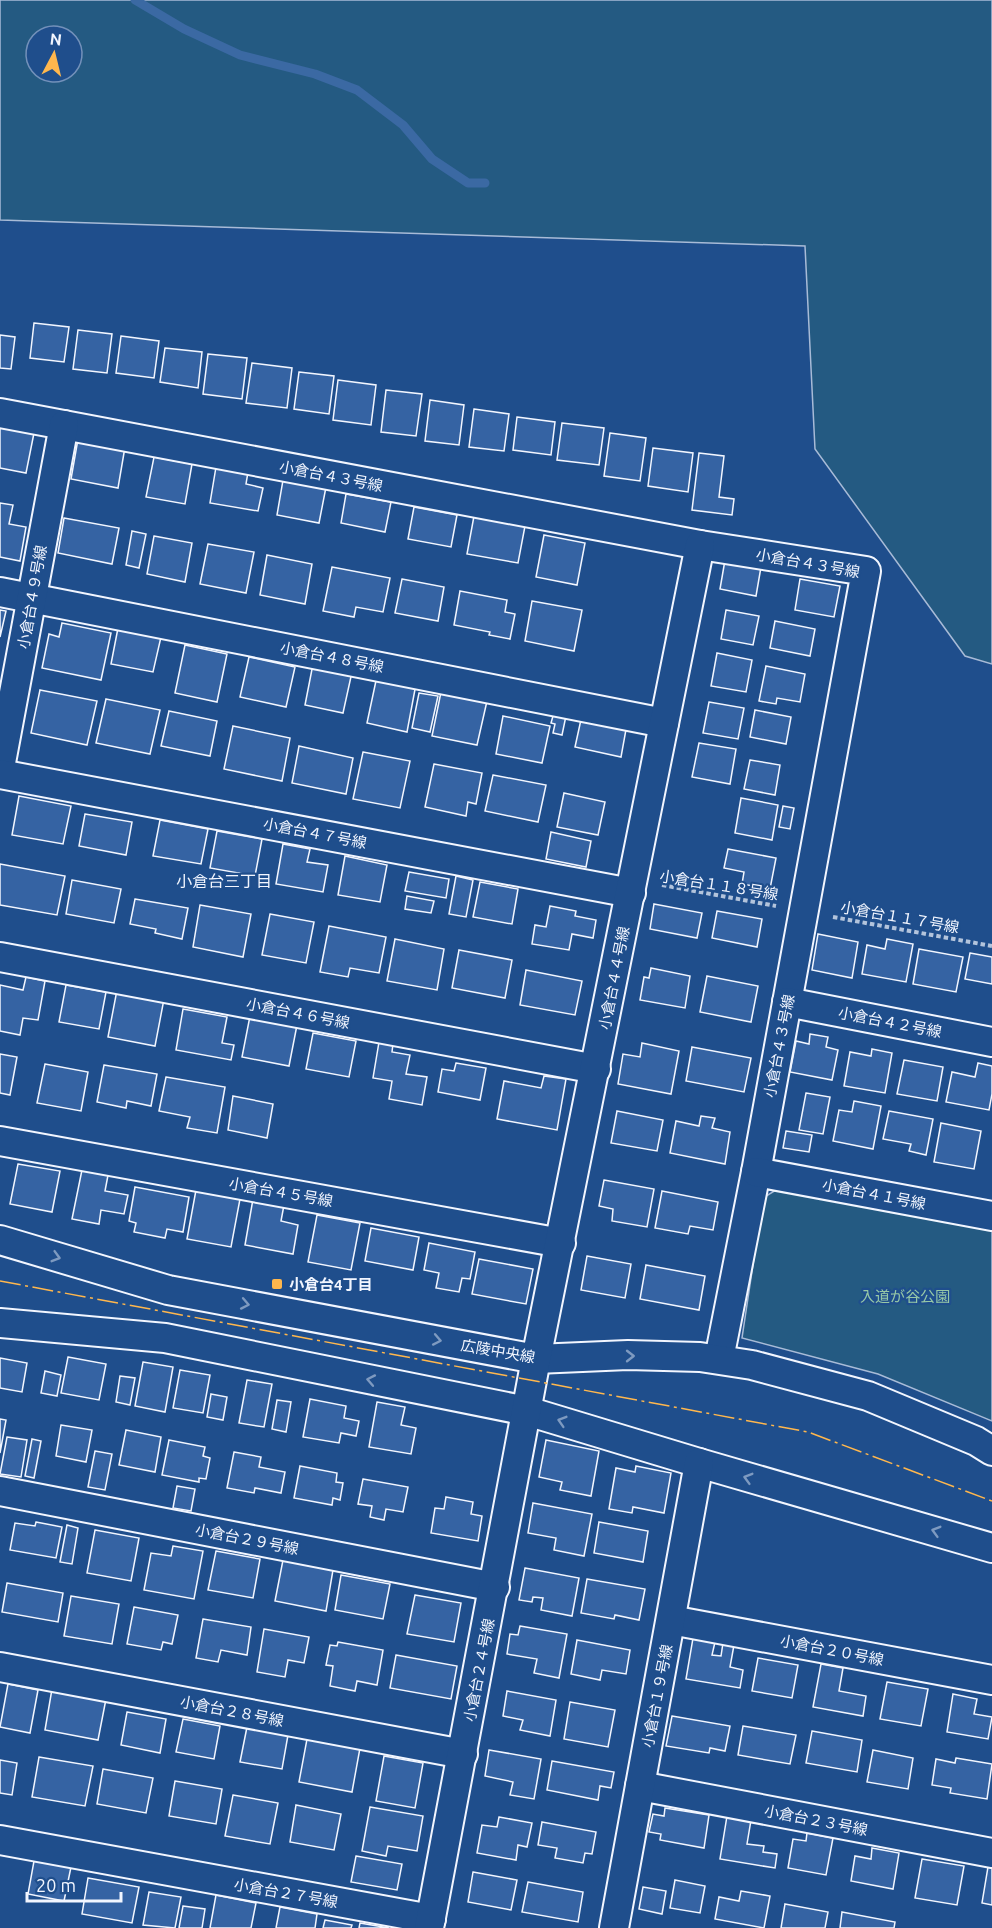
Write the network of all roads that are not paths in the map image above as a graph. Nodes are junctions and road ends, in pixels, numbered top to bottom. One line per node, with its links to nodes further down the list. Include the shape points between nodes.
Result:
1 (0, 413): 2 (street, 小倉台４３号線)
2 (64, 425): 3 (street, 小倉台４３号線); 5 (street, 小倉台４９号線)
3 (700, 545): 6 (street, 小倉台４４号線); 11 (street, 小倉台４３号線, via 866,571)
4 (0, 592): 5 (street, 小倉台４８号線)
5 (32, 598): 6 (street, 小倉台４８号線); 7 (street, 小倉台４９号線)
6 (664, 723): 9 (street, 小倉台４４号線)
7 (0, 768)
8 (0, 774): 9 (street, 小倉台４７号線)
9 (631, 893): 13 (street, 小倉台４４号線)
10 (0, 957): 13 (street, 小倉台４６号線)
11 (787, 1002): 12 (street, 小倉台４２号線); 15 (street, 小倉台４３号線)
12 (992, 1042)
13 (596, 1069): 18 (street, 小倉台４４号線)
14 (0, 1141): 18 (street, 小倉台４５号線)
15 (756, 1172): 16 (street, 小倉台４１号線); 21 (street, 小倉台４３号線)
16 (992, 1216)
17 (0, 1240): 20 (street, 広陵中央線, one-way to 20, via 168,1290)
18 (561, 1243): 20 (street, 小倉台４４号線)
19 (0, 1323): 22 (street, one-way to 19, via 165,1338)
20 (536, 1359): 21 (street, 広陵中央線, one-way to 21, via 628,1355); 22 (street, 小倉台４４号線)
21 (719, 1359): 23 (street, 広陵中央線, via 868,1396)
22 (527, 1411): 24 (street, one-way to 22); 27 (street, 小倉台２４号線)
23 (992, 1451)
24 (699, 1463): 26 (street, one-way to 24); 28 (street, 小倉台１９号線)
25 (0, 1491): 27 (street, 小倉台２９号線)
26 (992, 1548)
27 (495, 1587): 31 (street, 小倉台２４号線)
28 (671, 1620): 30 (street, 小倉台２０号線); 32 (street, 小倉台１９号線)
29 (0, 1667): 31 (street, 小倉台２８号線)
30 (992, 1680)
31 (463, 1754): 35 (street, 小倉台２４号線)
32 (640, 1786): 34 (street, 小倉台２３号線); 36 (street, 小倉台１９号線)
33 (0, 1840): 35 (street, 小倉台２７号線)
34 (992, 1853)
35 (430, 1924)
36 (614, 1928)

